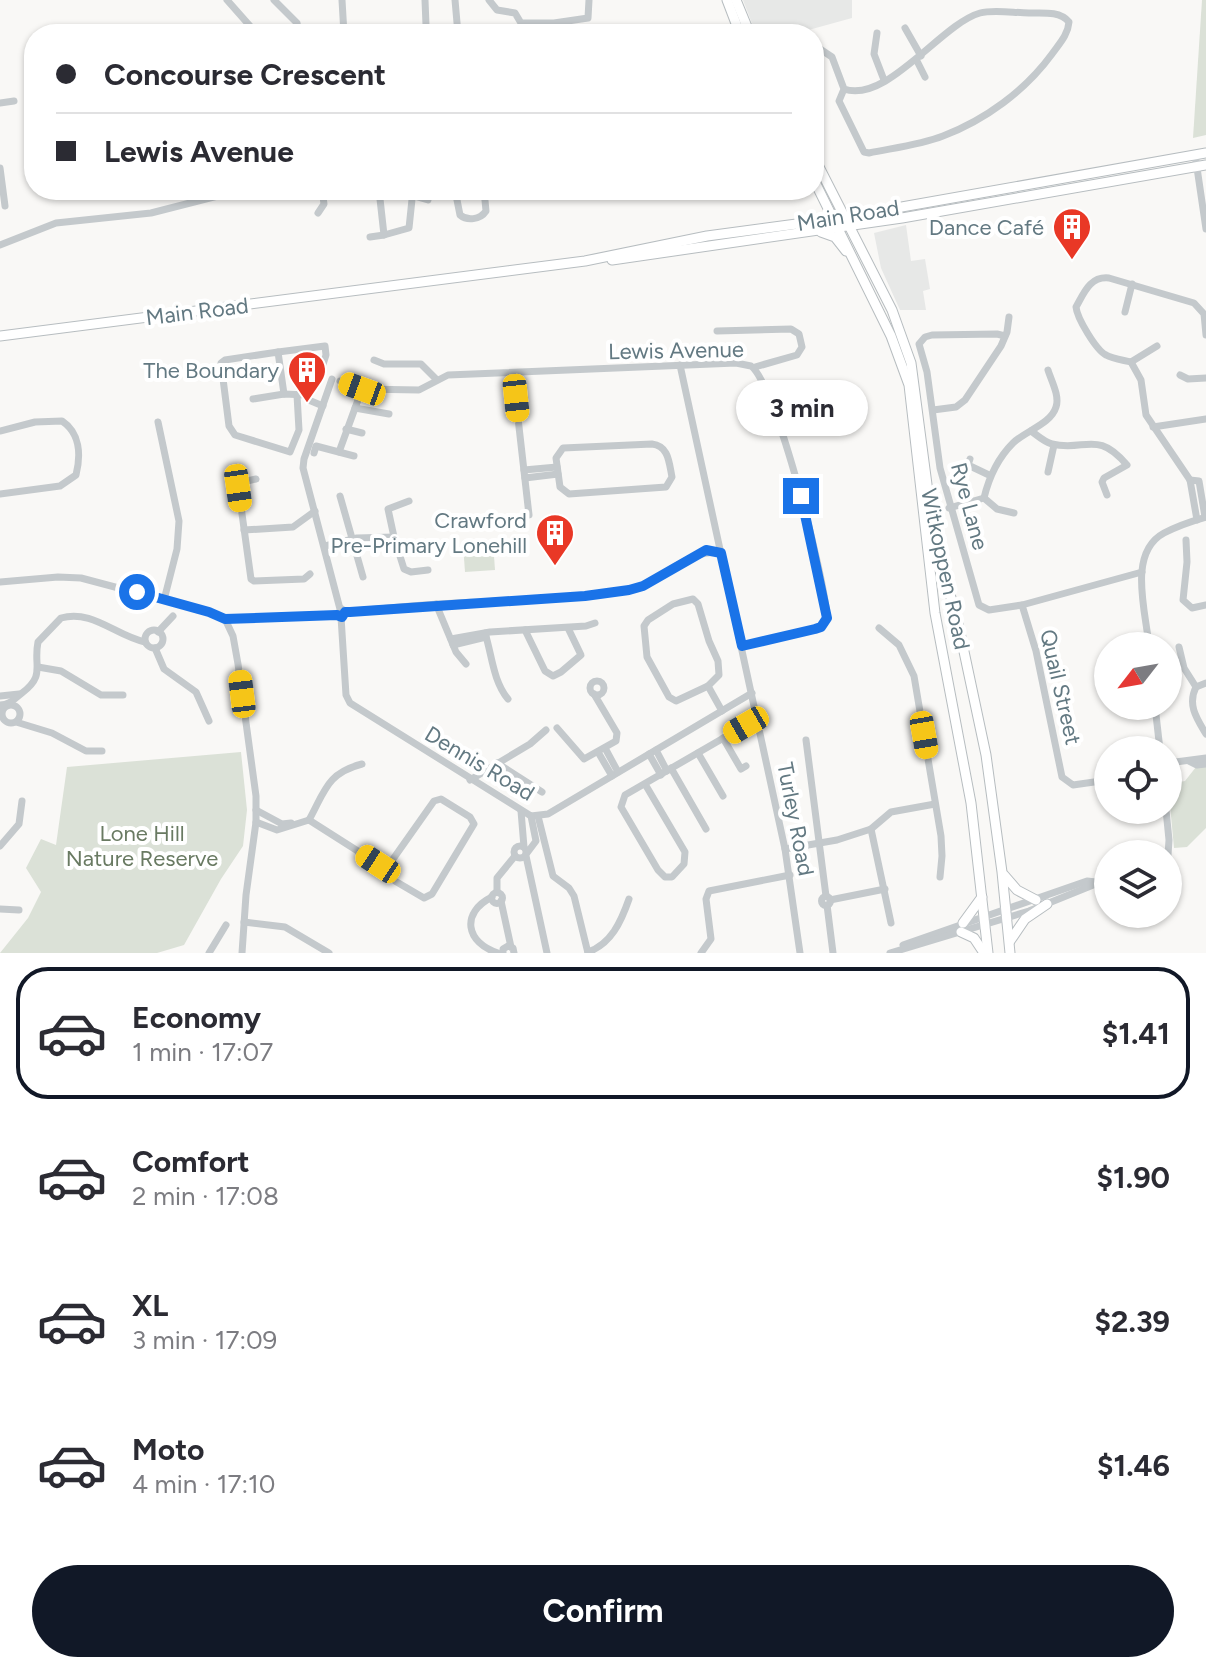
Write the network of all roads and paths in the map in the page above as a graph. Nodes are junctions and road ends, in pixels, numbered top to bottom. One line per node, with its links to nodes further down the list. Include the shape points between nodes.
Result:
1 (227, 0): 9 (street)
2 (274, 0): 10 (street)
3 (342, 0): 11 (street)
4 (425, 0): 12 (street)
5 (455, 0): 13 (street)
6 (489, 0): 7 (street, via 497,10 515,13 521,23 588,18)
7 (589, 0)
8 (732, 3): 14 (main road); 15 (main road)
9 (248, 24)
10 (297, 24)
11 (343, 24)
12 (426, 24)
13 (457, 24)
14 (737, 24)
15 (744, 24)
16 (905, 28): 20 (street)
17 (877, 33): 22 (street, via 874,54)
18 (824, 50): 19 (street)
19 (827, 52): 23 (street)
20 (919, 58): 21 (street); 22 (street); 23 (street, via 979,13 1050,13 1065,17 1070,25 1027,83 985,115 939,137 864,152 839,101)
21 (925, 77)
22 (884, 80): 23 (street, via 858,92)
23 (844, 89)
24 (14, 101): 25 (street)
25 (0, 103)
26 (1206, 153): 27 (main road, Main Road)
27 (1195, 155): 28 (street); 43 (main road, Main Road)
28 (1201, 166): 31 (street); 43 (main road, Main Road)
29 (0, 168): 40 (street)
30 (824, 180): 43 (main road, Witkoppen Road)
31 (1203, 184): 44 (street)
32 (824, 197): 43 (main road, Witkoppen Road)
33 (202, 200): 48 (street, via 129,217 56,223)
34 (323, 200): 41 (street)
35 (380, 200): 46 (street)
36 (413, 200): 46 (street, via 409,228)
37 (457, 200): 38 (street, via 460,215 469,219 486,211)
38 (485, 200)
39 (822, 200): 42 (main road, via 819,213)
40 (5, 206)
41 (318, 213)
42 (803, 222): 43 (main road, Main Road); 49 (main road, Main Road)
43 (842, 222): 45 (main road, Main Road); 50 (main road, Witkoppen Road); 191 (main road, Witkoppen Road, via 892,310 911,363 931,519 986,755)
44 (1206, 229)
45 (818, 231): 49 (main road, Main Road); 50 (main road, via 835,237)
46 (384, 235): 47 (street)
47 (370, 237)
48 (0, 245)
49 (585, 261): 56 (main road, Main Road)
50 (858, 267): 198 (main road, Witkoppen Road, via 909,385 935,613)
51 (1132, 284): 52 (street); 55 (street, via 1194,303 1204,314); 61 (street, via 1098,278 1076,309 1103,354)
52 (1125, 312)
53 (1009, 317): 57 (street)
54 (717, 331): 63 (street, via 791,329 801,337 797,355)
55 (1206, 335)
56 (0, 336)
57 (1005, 336): 77 (street, via 963,403); 77 (street, Rye Lane, via 922,339 919,348)
58 (1157, 346): 61 (street)
59 (278, 352): 70 (street, via 325,346); 72 (street); 73 (street, via 222,361 231,431 290,452)
60 (374, 360): 68 (street, via 421,364)
61 (1131, 362): 81 (street)
62 (680, 365): 63 (street, Lewis Avenue); 65 (street, Lewis Avenue); 111 (street, Turley Road)
63 (755, 367): 133 (street, Lewis Avenue, via 794,467 827,618 815,629)
64 (1048, 370): 84 (street, via 1057,405)
65 (513, 374): 68 (street, Lewis Avenue); 93 (street)
66 (1180, 375): 67 (street)
67 (1206, 378)
68 (436, 379): 71 (street, Lewis Avenue, via 413,391)
69 (336, 380): 71 (street, Lewis Avenue); 75 (street, Dennis Road)
70 (316, 386)
71 (362, 389): 76 (street)
72 (284, 394): 73 (street); 74 (street)
73 (306, 397): 75 (street)
74 (253, 399)
75 (323, 404): 102 (street, Dennis Road, via 303,464)
76 (355, 408): 78 (street); 82 (street)
77 (933, 410): 101 (street, Rye Lane)
78 (389, 414)
79 (1206, 419): 81 (street)
80 (158, 422): 117 (street, via 179,521)
81 (1153, 427): 105 (street, via 1190,480)
82 (346, 429): 85 (street); 87 (street)
83 (0, 431): 96 (street, via 62,421 73,431 79,452 76,475 64,485)
84 (1031, 431): 86 (street); 94 (street, via 1013,443)
85 (362, 433)
86 (1054, 445): 92 (street); 97 (street, via 1091,443 1111,449 1127,465 1104,478)
87 (339, 452): 88 (street, via 316,446); 89 (street)
88 (314, 453)
89 (354, 456)
90 (970, 459): 94 (street, via 968,465)
91 (558, 471): 91 (street, via 561,489 569,494 661,488 672,477 666,451 655,444 566,447 556,455); 93 (street)
92 (1048, 472)
93 (525, 474): 104 (street)
94 (989, 475): 99 (street)
95 (256, 479): 106 (street, via 238,485)
96 (0, 494)
97 (1107, 495)
98 (340, 496): 108 (street)
99 (984, 498): 101 (street); 103 (street, via 997,509)
100 (409, 501): 107 (street, via 388,509)
101 (949, 508): 119 (street, Rye Lane, via 982,608)
102 (315, 511): 106 (street, via 293,527); 110 (street, Dennis Road)
103 (1014, 513)
104 (529, 515)
105 (1203, 518): 113 (street, via 1157,538 1147,550)
106 (244, 530): 114 (street, via 252,580 303,579)
107 (394, 537): 108 (street); 112 (street, via 404,569)
108 (352, 539): 110 (street); 115 (street)
109 (1186, 540): 120 (street, via 1183,600 1192,608)
110 (325, 546): 121 (street, Dennis Road)
111 (721, 553): 118 (street, via 706,550 629,590); 133 (street, Turley Road)
112 (428, 570)
113 (1142, 572): 119 (street); 129 (street)
114 (310, 574)
115 (363, 577)
116 (0, 582): 117 (street, via 71,577)
117 (164, 600): 123 (street)
118 (436, 604): 121 (street); 132 (street)
119 (1022, 605): 171 (street, Quail Street, via 1062,777 1073,785)
120 (1206, 605)
121 (341, 613): 123 (street); 170 (street, Dennis Road, via 350,703)
122 (173, 616): 128 (street)
123 (225, 619): 177 (street, via 238,664)
124 (595, 623): 125 (street)
125 (568, 628): 127 (street); 127 (street, via 581,655 553,676 545,671)
126 (879, 628): 176 (street, via 899,645 910,664)
127 (525, 630): 130 (street)
128 (158, 632): 131 (street, via 147,633); 134 (street, via 162,643)
129 (1148, 632)
130 (488, 635): 132 (street); 146 (street, via 496,679)
131 (145, 642): 134 (street); 137 (street, via 85,616 66,617 38,642)
132 (452, 642): 136 (street)
133 (742, 646): 141 (street, Turley Road)
134 (155, 648): 149 (street, via 164,669 196,692)
135 (1182, 660): 140 (street)
136 (466, 664)
137 (38, 667): 142 (street, via 35,681); 144 (street, via 67,674 101,695)
138 (1206, 683): 140 (street)
139 (706, 687): 139 (street, via 679,701 671,699 645,652 646,622 673,604 693,599 698,604 718,661 717,678); 148 (street)
140 (1196, 687): 154 (street, via 1192,706)
141 (752, 693): 148 (street, Dennis Road); 188 (street, Turley Road)
142 (21, 694): 145 (street); 147 (street)
143 (594, 694): 157 (street, via 617,733 616,741)
144 (123, 695)
145 (0, 696)
146 (508, 699)
147 (5, 705): 150 (street, via 4,719); 150 (street, via 19,709)
148 (720, 712): 159 (street, Dennis Road)
149 (209, 721)
150 (16, 722): 158 (street, via 86,751)
151 (746, 725): 155 (street)
152 (557, 728): 157 (street, via 581,757)
153 (546, 730): 164 (street)
154 (1206, 734)
155 (723, 738): 160 (street); 167 (street, via 741,769)
156 (806, 740): 186 (street)
157 (602, 750): 169 (street)
158 (102, 751)
159 (652, 752): 168 (street); 169 (street, Dennis Road)
160 (698, 753): 168 (street); 174 (street)
161 (1206, 758): 162 (street)
162 (1188, 760): 163 (street); 166 (street)
163 (1182, 761)
164 (497, 763): 170 (street); 173 (street)
165 (362, 764): 180 (street, via 337,773)
166 (1206, 764)
167 (746, 766)
168 (666, 771): 172 (street); 182 (street)
169 (615, 774): 179 (street, Dennis Road, via 548,814)
170 (470, 780): 178 (street, Dennis Road)
171 (1094, 782)
172 (645, 784): 172 (street, via 620,804 658,870 672,877 684,864 685,852)
173 (542, 792)
174 (723, 796)
175 (22, 801): 187 (street, via 19,824)
176 (935, 804): 183 (street, via 887,813); 193 (street)
177 (256, 810): 180 (street, via 282,824); 181 (street)
178 (521, 811): 179 (street, Dennis Road); 185 (street)
179 (535, 816): 184 (street); 213 (street, via 553,876 574,896)
180 (305, 821): 181 (street, via 277,830); 190 (street)
181 (256, 822): 207 (street)
182 (706, 829)
183 (871, 829): 186 (street); 196 (street)
184 (534, 831): 185 (street); 189 (street, via 536,841)
185 (524, 832): 189 (street)
186 (820, 844): 188 (street); 200 (street)
187 (0, 846)
188 (785, 849): 192 (street, Turley Road)
189 (526, 852): 197 (street, via 501,870); 218 (street)
190 (386, 869): 190 (street, via 434,801 441,799 472,819 474,828 430,896 424,898 395,881)
191 (1002, 872): 201 (main road, via 1017,890); 205 (main road, Witkoppen Road)
192 (790, 875): 219 (street, via 709,891 711,939); 220 (street, Turley Road)
193 (940, 877)
194 (1094, 882): 201 (street)
195 (1094, 884): 202 (street)
196 (885, 889): 200 (street); 208 (street)
197 (494, 894): 212 (street, via 501,894); 217 (street, via 479,907 471,930 477,942)
198 (983, 897): 206 (main road, Witkoppen Road); 210 (main road)
199 (629, 899): 213 (street, via 605,943)
200 (828, 900): 221 (street)
201 (1036, 900): 205 (street)
202 (1047, 904): 205 (street); 211 (main road, via 1025,919)
203 (0, 909): 204 (street)
204 (19, 910)
205 (1006, 914): 206 (street); 211 (main road, Witkoppen Road)
206 (986, 920): 210 (street); 224 (main road, Witkoppen Road)
207 (244, 922): 215 (street); 216 (street, via 285,927)
208 (891, 923)
209 (226, 925): 214 (street)
210 (962, 928): 222 (street); 223 (street); 224 (main road)
211 (1010, 948)
212 (512, 950): 217 (street, via 505,947)
213 (588, 952)
214 (209, 953)
215 (242, 953)
216 (329, 953)
217 (501, 953)
218 (547, 953)
219 (701, 953)
220 (800, 953)
221 (833, 953)
222 (882, 953)
223 (890, 953)
224 (986, 953)

